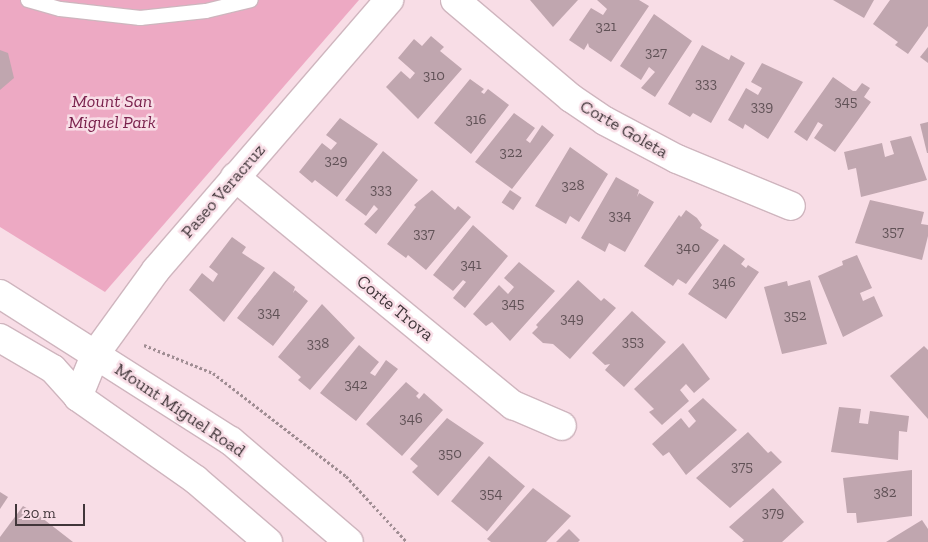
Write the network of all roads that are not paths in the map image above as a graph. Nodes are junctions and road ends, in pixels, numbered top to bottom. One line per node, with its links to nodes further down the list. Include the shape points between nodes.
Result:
1 (28, 0): 2 (lane, via 60,9 140,18 206,11)
2 (251, 0)
3 (389, 0): 5 (street, Paseo Veracruz)
4 (455, 0): 6 (street, Corte Goleta, via 571,98 605,121 677,159)
5 (235, 177): 9 (street, Paseo Veracruz, via 156,270); 11 (street, Corte Trova, via 513,405)
6 (791, 206)
7 (0, 294): 9 (street, Mount Miguel Road)
8 (0, 338): 10 (street, via 52,369)
9 (96, 353): 10 (street, Paseo Veracruz); 13 (street, Mount Miguel Road, via 231,441)
10 (78, 397): 12 (street, via 196,480)
11 (562, 426)
12 (268, 542)
13 (349, 542)

